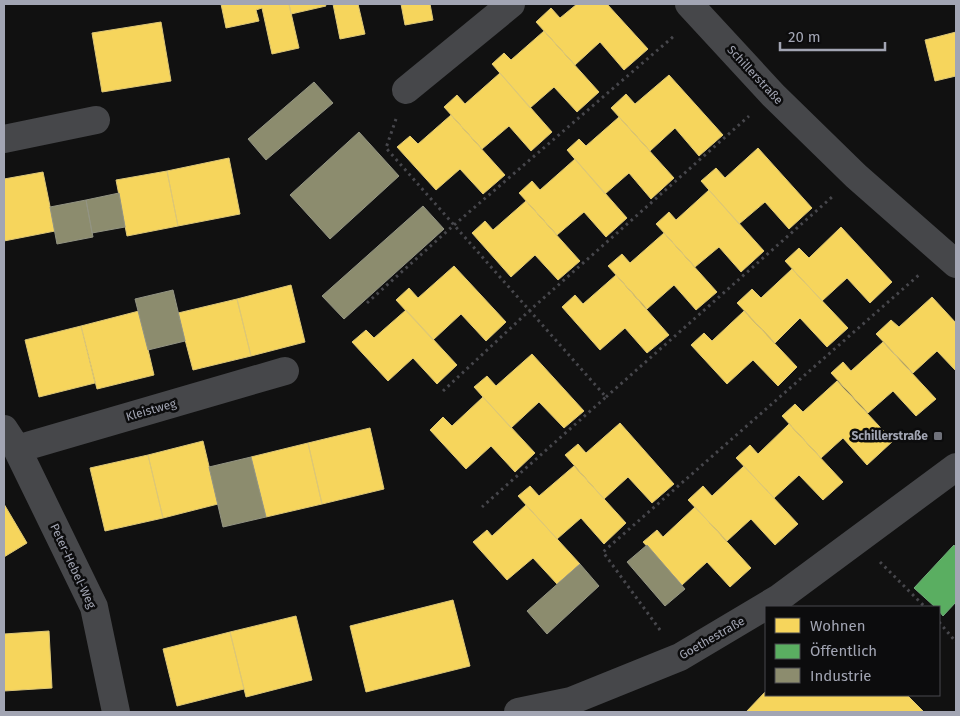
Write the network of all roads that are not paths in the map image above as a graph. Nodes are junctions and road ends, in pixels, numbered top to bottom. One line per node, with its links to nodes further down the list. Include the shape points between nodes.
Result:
1 (511, 4): 3 (street)
2 (694, 9): 6 (street, Schillerstraße, via 773,95 856,176)
3 (406, 90)
4 (96, 120): 5 (street)
5 (4, 139)
6 (950, 258)
7 (285, 372): 8 (street, Kleistweg)
8 (10, 439): 13 (street, Peter-Hebel-Weg, via 94,607)
9 (956, 467): 11 (street, Goethestraße)
10 (765, 606): 12 (street, Goethestraße, via 680,657)
11 (766, 606)
12 (573, 707): 14 (street, Goethestraße)
13 (116, 712)
14 (518, 712)

